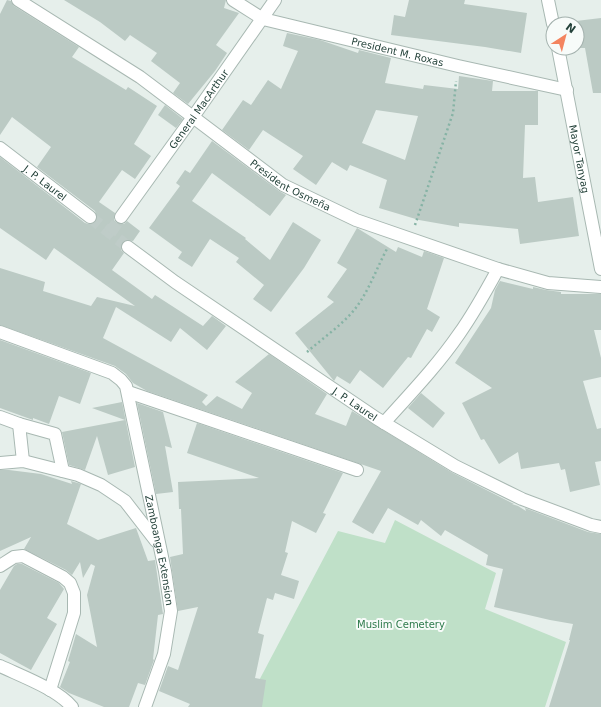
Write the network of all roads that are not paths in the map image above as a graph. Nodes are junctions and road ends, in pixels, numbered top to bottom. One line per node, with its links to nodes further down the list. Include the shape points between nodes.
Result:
1 (18, 0): 9 (street, President Osmeña, via 140,77)
2 (233, 0): 6 (street, President M. Roxas)
3 (275, 0): 6 (street, General MacArthur)
4 (548, 0): 5 (street)
5 (551, 16)
6 (262, 19): 8 (street, President M. Roxas); 9 (street, General MacArthur)
7 (560, 56): 8 (street, Mayor Tanyag)
8 (567, 90): 15 (street, Mayor Tanyag)
9 (194, 117): 12 (street, General MacArthur); 14 (street, President Osmeña, via 283,185 356,220)
10 (0, 148): 11 (street, J. P. Laurel)
11 (90, 217)
12 (121, 217)
13 (128, 247): 21 (street, J. P. Laurel, via 175,282)
14 (498, 269): 16 (street, President Osmeña, via 548,283); 21 (street, via 459,335)
15 (601, 270)
16 (601, 287)
17 (0, 332): 18 (street, Zamboanga Extension, via 112,373 121,380)
18 (128, 392): 24 (street); 27 (street, Zamboanga Extension)
19 (0, 417): 20 (street)
20 (19, 424): 22 (street); 25 (street, via 55,434)
21 (384, 424): 26 (street, J. P. Laurel, via 455,466 522,499)
22 (23, 461): 23 (street); 25 (street)
23 (0, 463)
24 (357, 470)
25 (63, 471): 27 (street, via 101,485 125,501)
26 (601, 527)
27 (160, 547): 32 (street, Zamboanga Extension, via 171,611 164,654)
28 (0, 566): 30 (street, via 14,557 23,556 63,576 74,593 74,613)
29 (0, 666): 30 (street)
30 (50, 690): 31 (street)
31 (72, 707)
32 (145, 707)

